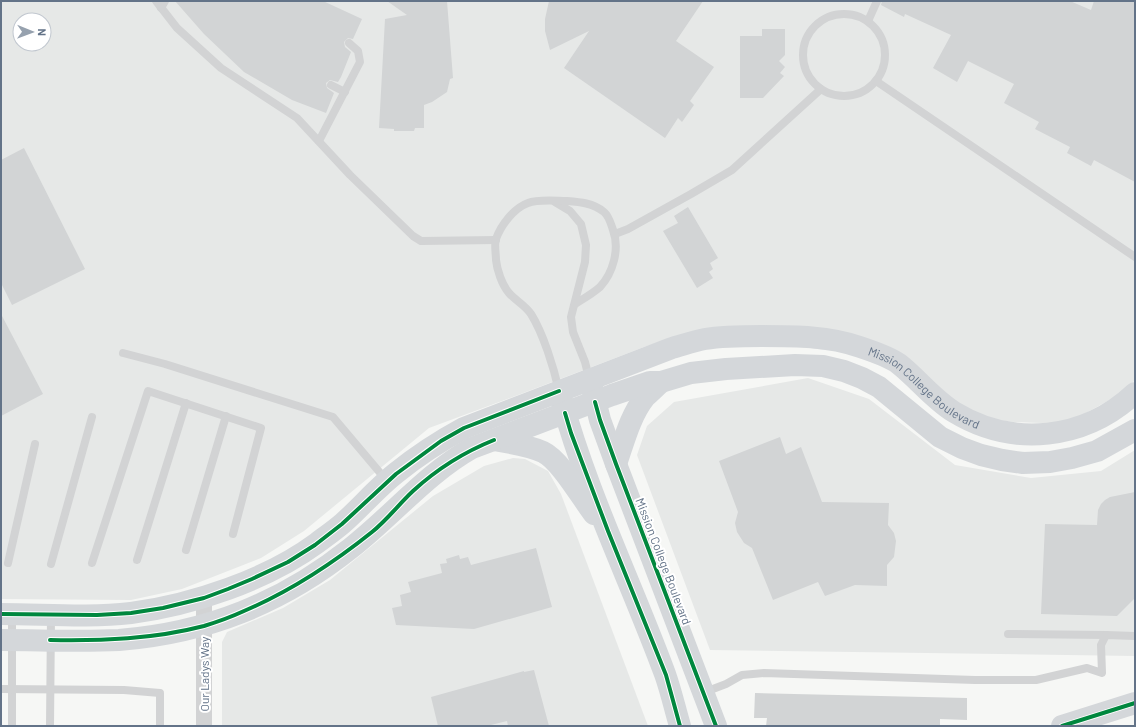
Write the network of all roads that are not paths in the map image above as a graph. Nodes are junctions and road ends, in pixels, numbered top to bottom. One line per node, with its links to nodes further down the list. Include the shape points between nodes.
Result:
1 (877, 1): 3 (lane)
2 (160, 3): 9 (lane, via 178,28 220,68 297,118)
3 (868, 21): 5 (lane, via 878,30 885,49 883,70); 7 (lane, via 856,15 836,14 818,22 810,32 804,44 805,69 811,80)
4 (349, 42): 8 (lane, via 358,51 360,62)
5 (876, 81): 7 (lane, via 856,95 832,94); 13 (lane)
6 (331, 85): 8 (lane)
7 (821, 89): 11 (lane, via 732,170)
8 (345, 92): 9 (lane)
9 (319, 141): 12 (lane, via 369,194 421,241)
10 (552, 200): 11 (lane, via 593,205 605,212); 12 (lane, via 528,203 515,211 504,224); 14 (lane, via 570,211 581,224 586,245 585,262)
11 (615, 234): 14 (lane, via 616,249 606,279)
12 (496, 240): 18 (lane, via 496,261 501,278 509,293 531,314 555,374)
13 (1135, 257)
14 (575, 304): 16 (lane, via 571,317 573,332)
15 (123, 353): 29 (lane, via 333,417)
16 (589, 379): 18 (street, Mission College Boulevard); 19 (street, Mission College Boulevard, via 672,348 704,339 737,336 808,336 860,347 898,364 953,411 977,424 1024,435 1050,434 1095,421); 20 (street, Mission College Boulevard)
17 (661, 382): 20 (street, Mission College Boulevard, via 650,382); 25 (street, Mission College Boulevard, via 691,373 726,369 823,366 844,371 879,387 940,437 962,448 988,457 1023,463 1050,462 1097,451); 28 (street, via 638,407)
18 (559, 391): 22 (street); 29 (street, Mission College Boulevard, via 464,428 441,441)
19 (1135, 393)
20 (595, 402): 22 (street, Mission College Boulevard); 28 (street, Mission College Boulevard)
21 (186, 403): 23 (lane); 33 (lane); 36 (lane, via 148,391)
22 (565, 413): 26 (street, Mission College Boulevard); 30 (street)
23 (226, 416): 31 (lane, via 262,428); 32 (lane)
24 (92, 417): 35 (lane)
25 (1135, 430)
26 (494, 440): 30 (street, via 533,448 555,461); 40 (street, Mission College Boulevard, via 472,448 437,471 374,530 321,571 268,601)
27 (36, 444): 34 (lane)
28 (616, 464): 49 (street, Mission College Boulevard)
29 (387, 481): 37 (street, Mission College Boulevard, via 342,524 302,553 252,580)
30 (608, 531): 55 (street, via 666,675)
31 (233, 534)
32 (186, 550)
33 (137, 560)
34 (8, 563)
35 (51, 564)
36 (92, 564)
37 (204, 598): 39 (street, Mission College Boulevard, via 131,613); 40 (street, Our Ladys Way)
38 (6, 614): 39 (street, Mission College Boulevard); 44 (lane)
39 (51, 614): 45 (lane)
40 (204, 626): 45 (street, Mission College Boulevard, via 120,640); 54 (street, Our Ladys Way)
41 (1008, 634): 42 (lane)
42 (1106, 635): 43 (lane); 49 (lane, via 1101,645 1102,673 1087,668 1036,680 764,673 742,675)
43 (1135, 636)
44 (6, 640): 45 (street, Mission College Boulevard); 47 (lane)
45 (50, 640): 48 (lane)
46 (1, 689): 47 (lane)
47 (13, 689): 48 (lane); 51 (lane)
48 (50, 690): 52 (lane); 53 (lane, via 124,690 160,693)
49 (704, 692): 56 (street, Mission College Boulevard)
50 (1135, 702): 57 (street)
51 (12, 726)
52 (50, 726)
53 (160, 726)
54 (204, 726)
55 (680, 726)
56 (716, 726)
57 (1062, 726)

